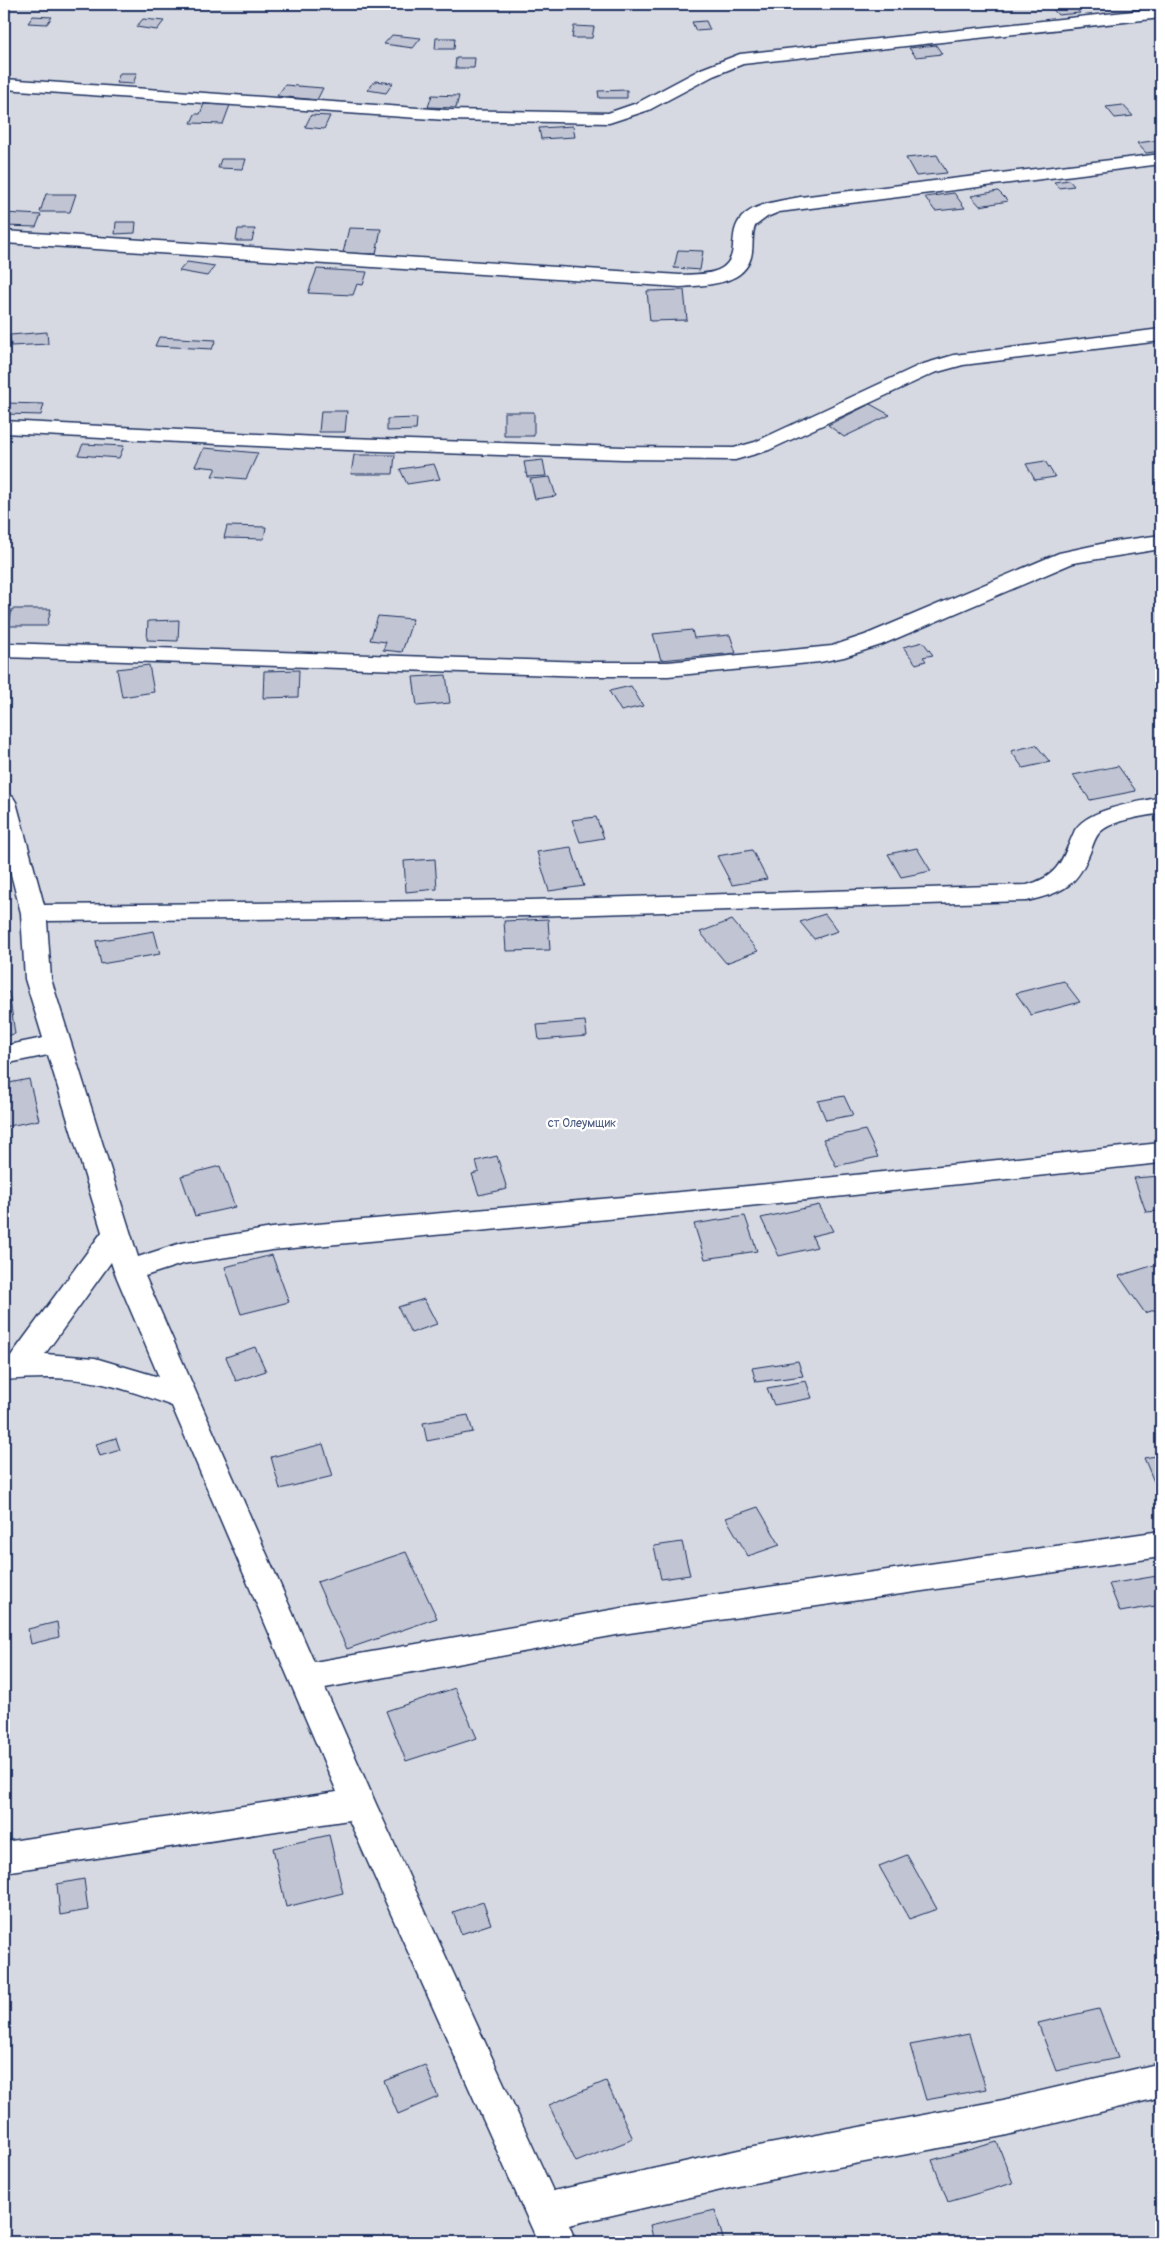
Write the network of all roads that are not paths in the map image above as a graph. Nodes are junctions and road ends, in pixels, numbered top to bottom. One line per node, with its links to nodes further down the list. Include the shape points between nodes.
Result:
1 (1161, 13): 2 (lane, via 740,59 631,112 609,118 446,115)
2 (4, 84)
3 (1161, 159): 4 (lane, via 774,208 749,221 744,228 740,264 725,276 680,281)
4 (4, 238)
5 (1161, 335): 6 (lane, via 961,359 927,369 780,438 735,454 623,454 348,444)
6 (4, 427)
7 (1161, 542): 8 (lane, via 1067,558 873,640 820,655 668,668 588,669)
8 (4, 650)
9 (4, 802): 11 (lane)
10 (1161, 805): 11 (lane, via 1093,824 1087,830 1065,878 1056,885 1026,893 717,904)
11 (34, 913): 12 (lane, via 38,979)
12 (58, 1044): 13 (lane); 15 (lane)
13 (4, 1056)
14 (1161, 1153): 16 (lane, via 748,1196 272,1239 181,1254)
15 (116, 1233): 16 (lane); 17 (lane)
16 (128, 1271): 18 (lane)
17 (12, 1367): 18 (lane, via 60,1364 100,1369)
18 (182, 1398): 20 (lane)
19 (1161, 1544): 20 (lane, via 622,1621)
20 (304, 1678): 21 (lane)
21 (359, 1804): 22 (lane); 24 (lane)
22 (4, 1857)
23 (1161, 2080): 24 (lane, via 1003,2118 742,2166)
24 (550, 2227)

